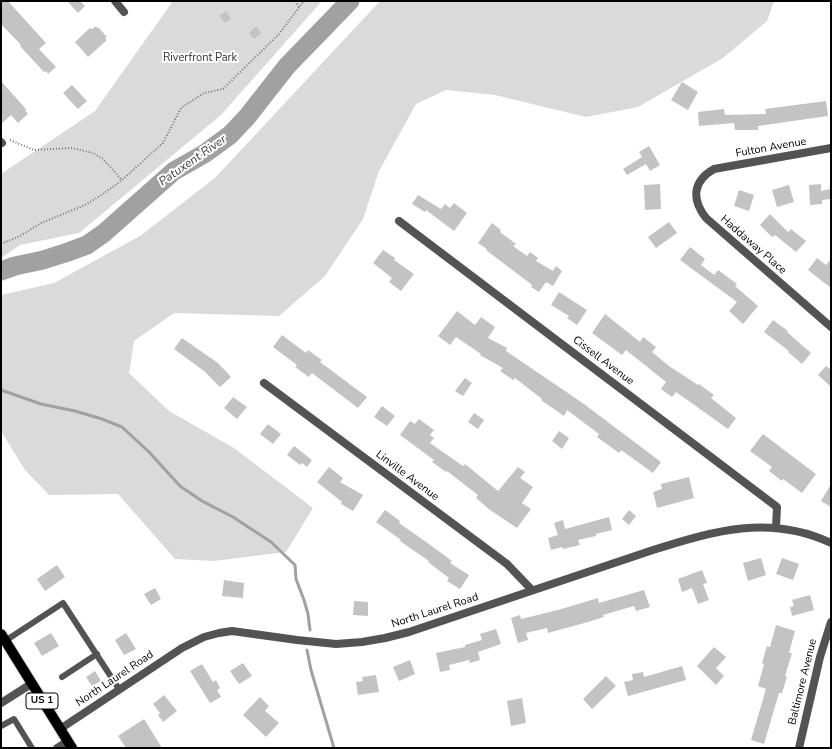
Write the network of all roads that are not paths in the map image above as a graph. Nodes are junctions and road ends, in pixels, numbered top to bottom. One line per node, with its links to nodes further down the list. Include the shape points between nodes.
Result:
1 (115, 1): 2 (street)
2 (124, 12)
3 (831, 148): 4 (street, Fulton Avenue)
4 (714, 169): 6 (street, Haddaway Place, via 705,174 698,183 696,192 699,209 706,218)
5 (399, 221): 8 (street, Cissell Avenue, via 777,506)
6 (831, 327)
7 (264, 383): 10 (street, Linville Avenue, via 507,564)
8 (776, 527): 9 (street, North Laurel Road); 10 (street, North Laurel Road, via 744,527 692,538)
9 (831, 543)
10 (532, 590): 16 (street, North Laurel Road, via 408,632 362,642 336,644 232,631 219,633 182,648)
11 (831, 622): 23 (street, Baltimore Avenue, via 816,672)
12 (3, 637): 13 (lane, via 63,603); 15 (main road, US 1)
13 (97, 654): 14 (lane); 16 (lane)
14 (62, 677)
15 (31, 684): 17 (street); 19 (main road, US 1)
16 (119, 689): 19 (street, North Laurel Road)
17 (1, 703)
18 (1, 726): 21 (lane, via 14,719)
19 (60, 729): 20 (main road, US 1)
20 (70, 745): 22 (street)
21 (32, 748)
22 (57, 748)
23 (799, 748)

